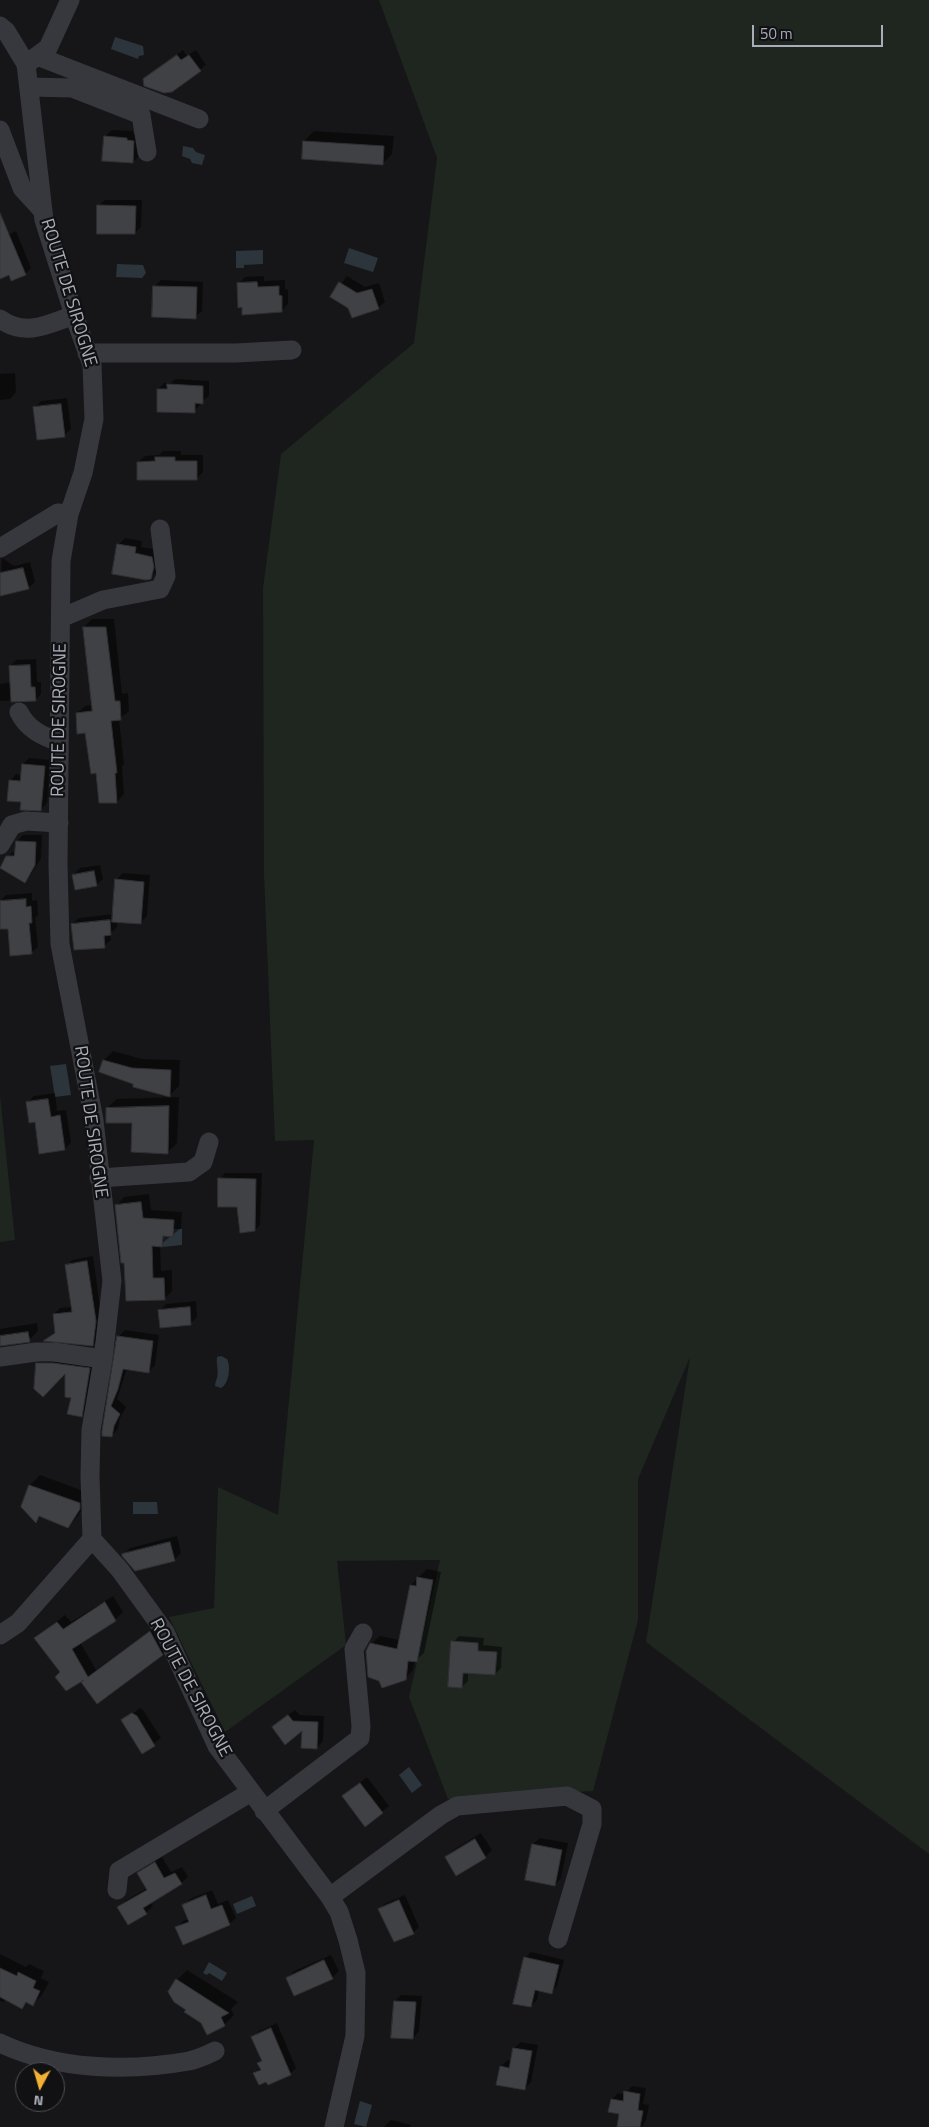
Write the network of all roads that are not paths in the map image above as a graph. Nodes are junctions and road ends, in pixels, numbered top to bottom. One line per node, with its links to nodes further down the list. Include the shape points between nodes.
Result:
1 (70, 0): 3 (street, via 48,48)
2 (0, 26): 3 (street, ROUTE DE SIROGNE)
3 (32, 60): 4 (street, ROUTE DE SIROGNE); 5 (street)
4 (29, 87): 7 (street, via 72,88 141,114); 8 (street, ROUTE DE SIROGNE)
5 (200, 120)
6 (0, 130): 8 (street, via 22,188)
7 (147, 152)
8 (44, 211): 9 (street, ROUTE DE SIROGNE)
9 (74, 315): 10 (street, via 38,328 12,327); 12 (street, ROUTE DE SIROGNE)
10 (0, 319)
11 (292, 350): 12 (street)
12 (87, 353): 13 (street, ROUTE DE SIROGNE, via 92,365 94,418 83,473)
13 (69, 514): 15 (street, via 58,513); 16 (street, ROUTE DE SIROGNE, via 61,561)
14 (160, 530): 16 (street, via 166,576 160,589 102,600)
15 (0, 548)
16 (61, 618): 18 (street, ROUTE DE SIROGNE)
17 (19, 712): 18 (street, via 24,722 43,736)
18 (59, 742): 19 (street, ROUTE DE SIROGNE)
19 (59, 822): 20 (street, via 26,821 12,825); 22 (street, ROUTE DE SIROGNE, via 60,944 94,1120)
20 (0, 845)
21 (209, 1142): 22 (street, via 203,1162 189,1172)
22 (99, 1178): 24 (street, ROUTE DE SIROGNE, via 112,1281)
23 (0, 1358): 24 (street, via 54,1352)
24 (102, 1359): 25 (street, ROUTE DE SIROGNE, via 91,1430)
25 (92, 1540): 27 (street, via 18,1623); 28 (street, ROUTE DE SIROGNE, via 120,1570 165,1632 217,1746)
26 (363, 1633): 29 (street, via 354,1649 362,1726 360,1738)
27 (0, 1635)
28 (251, 1792): 29 (street, ROUTE DE SIROGNE); 30 (street, via 119,1871)
29 (264, 1811): 31 (street, ROUTE DE SIROGNE)
30 (117, 1890)
31 (330, 1897): 32 (street, via 457,1806 568,1796 592,1809 592,1824); 35 (street, ROUTE DE SIROGNE, via 339,1912 356,1973 355,2036)
32 (558, 1939)
33 (0, 2043): 34 (street, via 65,2064 123,2068 191,2061)
34 (214, 2051)
35 (334, 2127)

